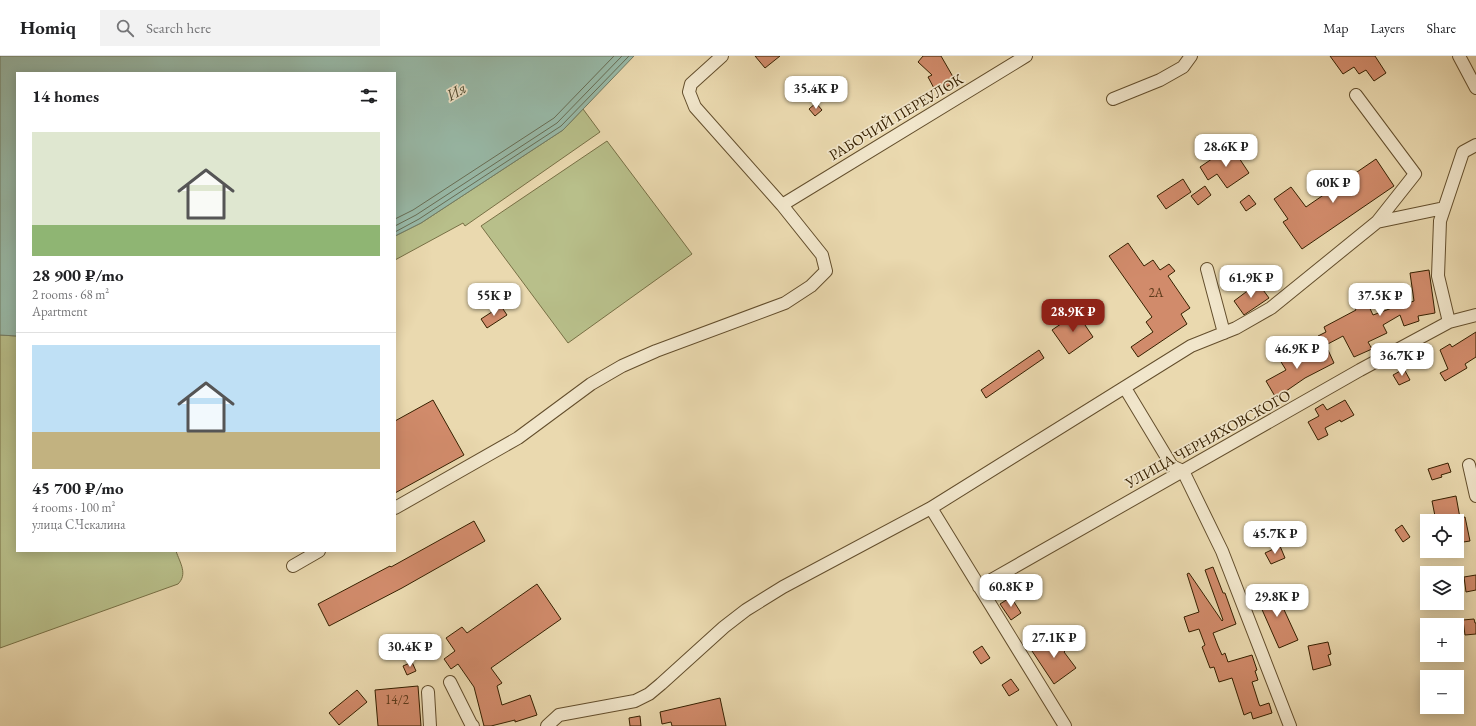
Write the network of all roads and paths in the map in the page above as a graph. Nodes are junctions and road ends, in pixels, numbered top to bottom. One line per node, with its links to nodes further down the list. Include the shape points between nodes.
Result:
1 (722, 56): 9 (street, via 691,84 689,92 695,107)
2 (1026, 56): 9 (street, РАБОЧИЙ ПЕРЕУЛОК)
3 (1191, 56): 7 (street, via 1182,68)
4 (1459, 56): 5 (street)
5 (1476, 88)
6 (1356, 95): 11 (street, via 1415,174)
7 (1113, 99)
8 (1476, 145): 10 (street, via 1463,152)
9 (782, 205): 20 (street, via 822,255 826,271 811,286 785,303 622,366 590,384 518,438)
10 (1444, 208): 11 (street); 14 (street, via 1440,221 1438,276)
11 (1377, 222): 15 (street, via 1271,308)
12 (1207, 269): 15 (street)
13 (1476, 315): 14 (street, УЛИЦА ЧЕРНЯХОВСКОГО)
14 (1449, 322): 18 (street, УЛИЦА ЧЕРНЯХОВСКОГО)
15 (1224, 332): 16 (street, via 1191,346)
16 (1124, 388): 18 (street, via 1172,466); 21 (street)
17 (1469, 465): 19 (street)
18 (1183, 471): 24 (street, УЛИЦА ЧЕРНЯХОВСКОГО); 31 (street, via 1222,551)
19 (1476, 496)
20 (396, 507)
21 (931, 508): 24 (street); 29 (street, via 783,587 746,610 649,694 635,701 559,715)
22 (317, 552): 23 (street)
23 (293, 566)
24 (979, 587): 30 (street)
25 (450, 682): 28 (street)
26 (428, 692): 27 (street)
27 (430, 726)
28 (473, 726)
29 (547, 726)
30 (1065, 726)
31 (1290, 726)

